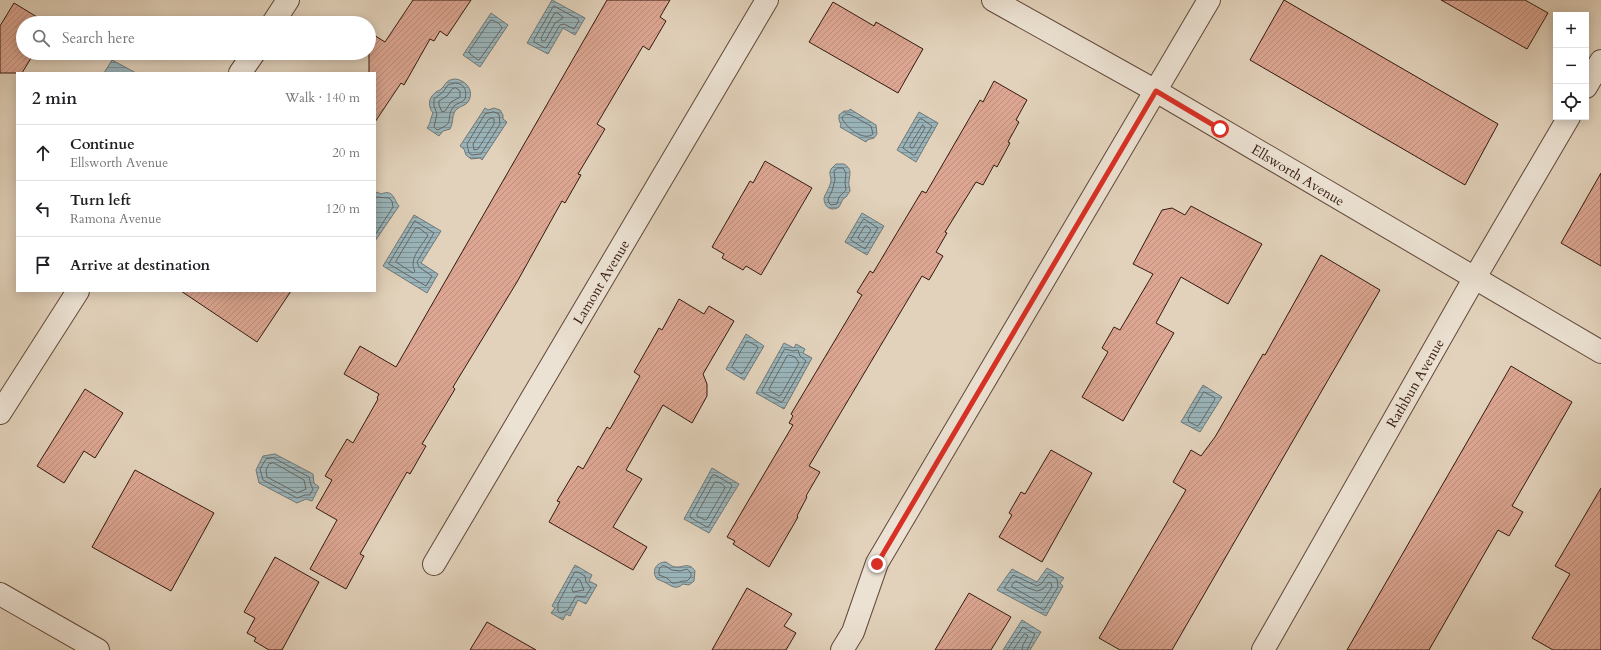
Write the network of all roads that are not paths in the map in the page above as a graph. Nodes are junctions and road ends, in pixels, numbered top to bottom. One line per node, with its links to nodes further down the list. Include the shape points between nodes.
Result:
1 (288, 0): 5 (street)
2 (767, 0): 16 (street, Lamont Avenue)
3 (993, 0): 10 (street, Ellsworth Avenue)
4 (1209, 0): 10 (street)
5 (278, 16)
6 (249, 60): 8 (street)
7 (1601, 62): 9 (street)
8 (241, 72)
9 (1588, 84)
10 (1156, 91): 12 (street, Ellsworth Avenue); 19 (street, via 877,564 853,632)
11 (1567, 120): 12 (street, Rathbun Avenue)
12 (1474, 279): 14 (street, Ellsworth Avenue); 20 (street, Rathbun Avenue)
13 (77, 292): 15 (street)
14 (1601, 352)
15 (0, 413)
16 (434, 564)
17 (0, 594): 18 (street)
18 (98, 650)
19 (842, 650)
20 (1263, 650)

